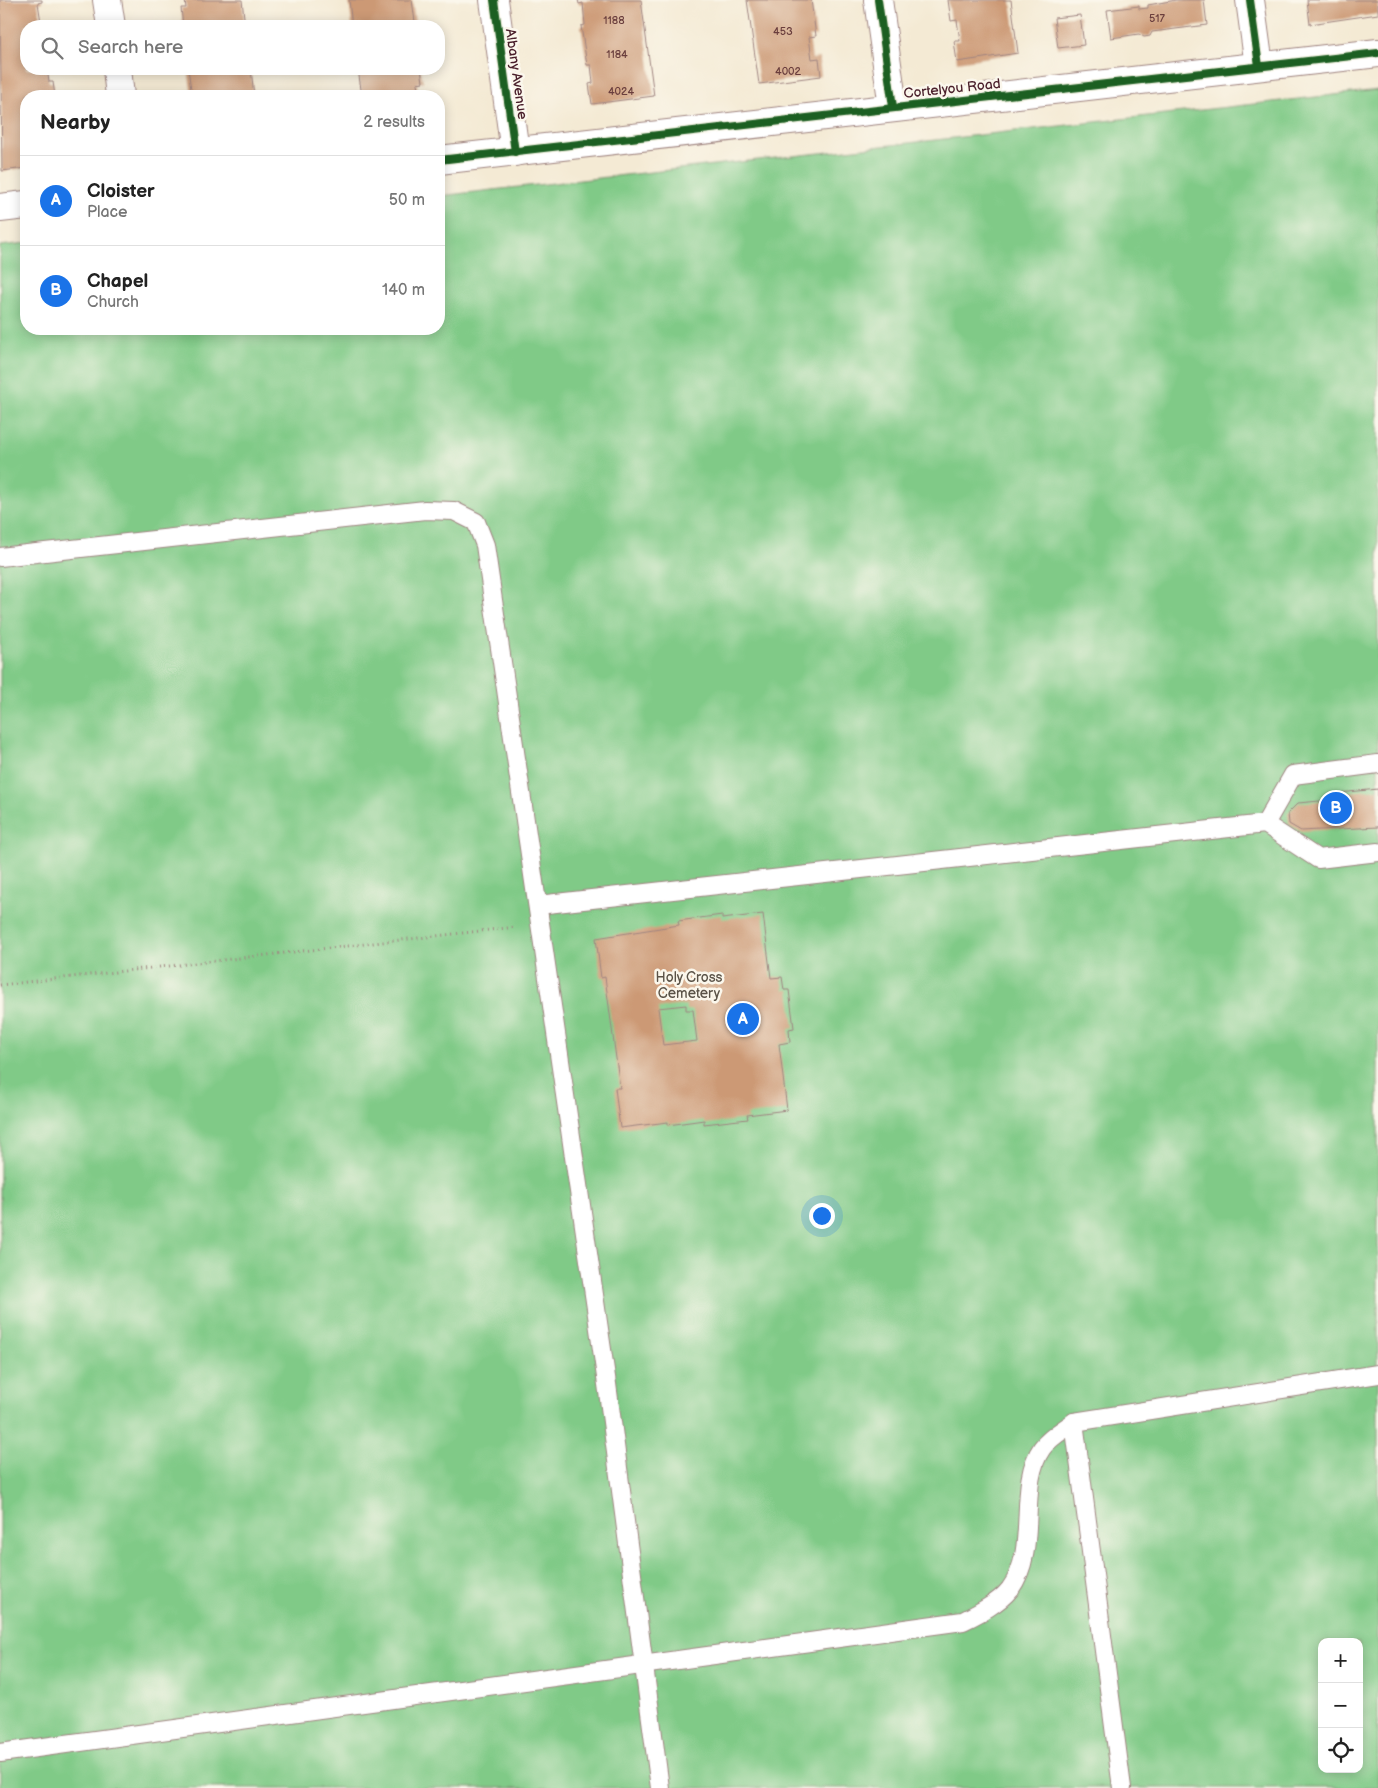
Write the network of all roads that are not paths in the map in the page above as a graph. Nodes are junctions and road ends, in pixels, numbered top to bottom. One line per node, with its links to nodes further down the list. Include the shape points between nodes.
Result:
1 (108, 0): 5 (street)
2 (494, 0): 11 (street, Albany Avenue)
3 (878, 0): 10 (street)
4 (1250, 0): 7 (street)
5 (110, 20)
6 (1378, 53): 7 (street, Cortelyou Road)
7 (1259, 66): 10 (street, Cortelyou Road)
8 (117, 75): 9 (street)
9 (119, 90)
10 (892, 107): 11 (street, Cortelyou Road)
11 (515, 152): 12 (street, Cortelyou Road)
12 (445, 159)
13 (20, 206): 14 (street)
14 (0, 208)
15 (0, 557): 19 (lane, via 425,510 454,511 476,522 485,545)
16 (1378, 764): 17 (lane, via 1293,775)
17 (1265, 824): 18 (lane, via 1318,859); 19 (lane)
18 (1378, 852)
19 (538, 905): 22 (lane, via 607,1384)
20 (1378, 1374): 21 (lane)
21 (1074, 1422): 22 (lane, via 1041,1449 1034,1466 1022,1566 1010,1589 985,1610 963,1621); 25 (lane)
22 (642, 1664): 23 (lane); 24 (lane)
23 (0, 1753)
24 (660, 1788)
25 (1122, 1788)

